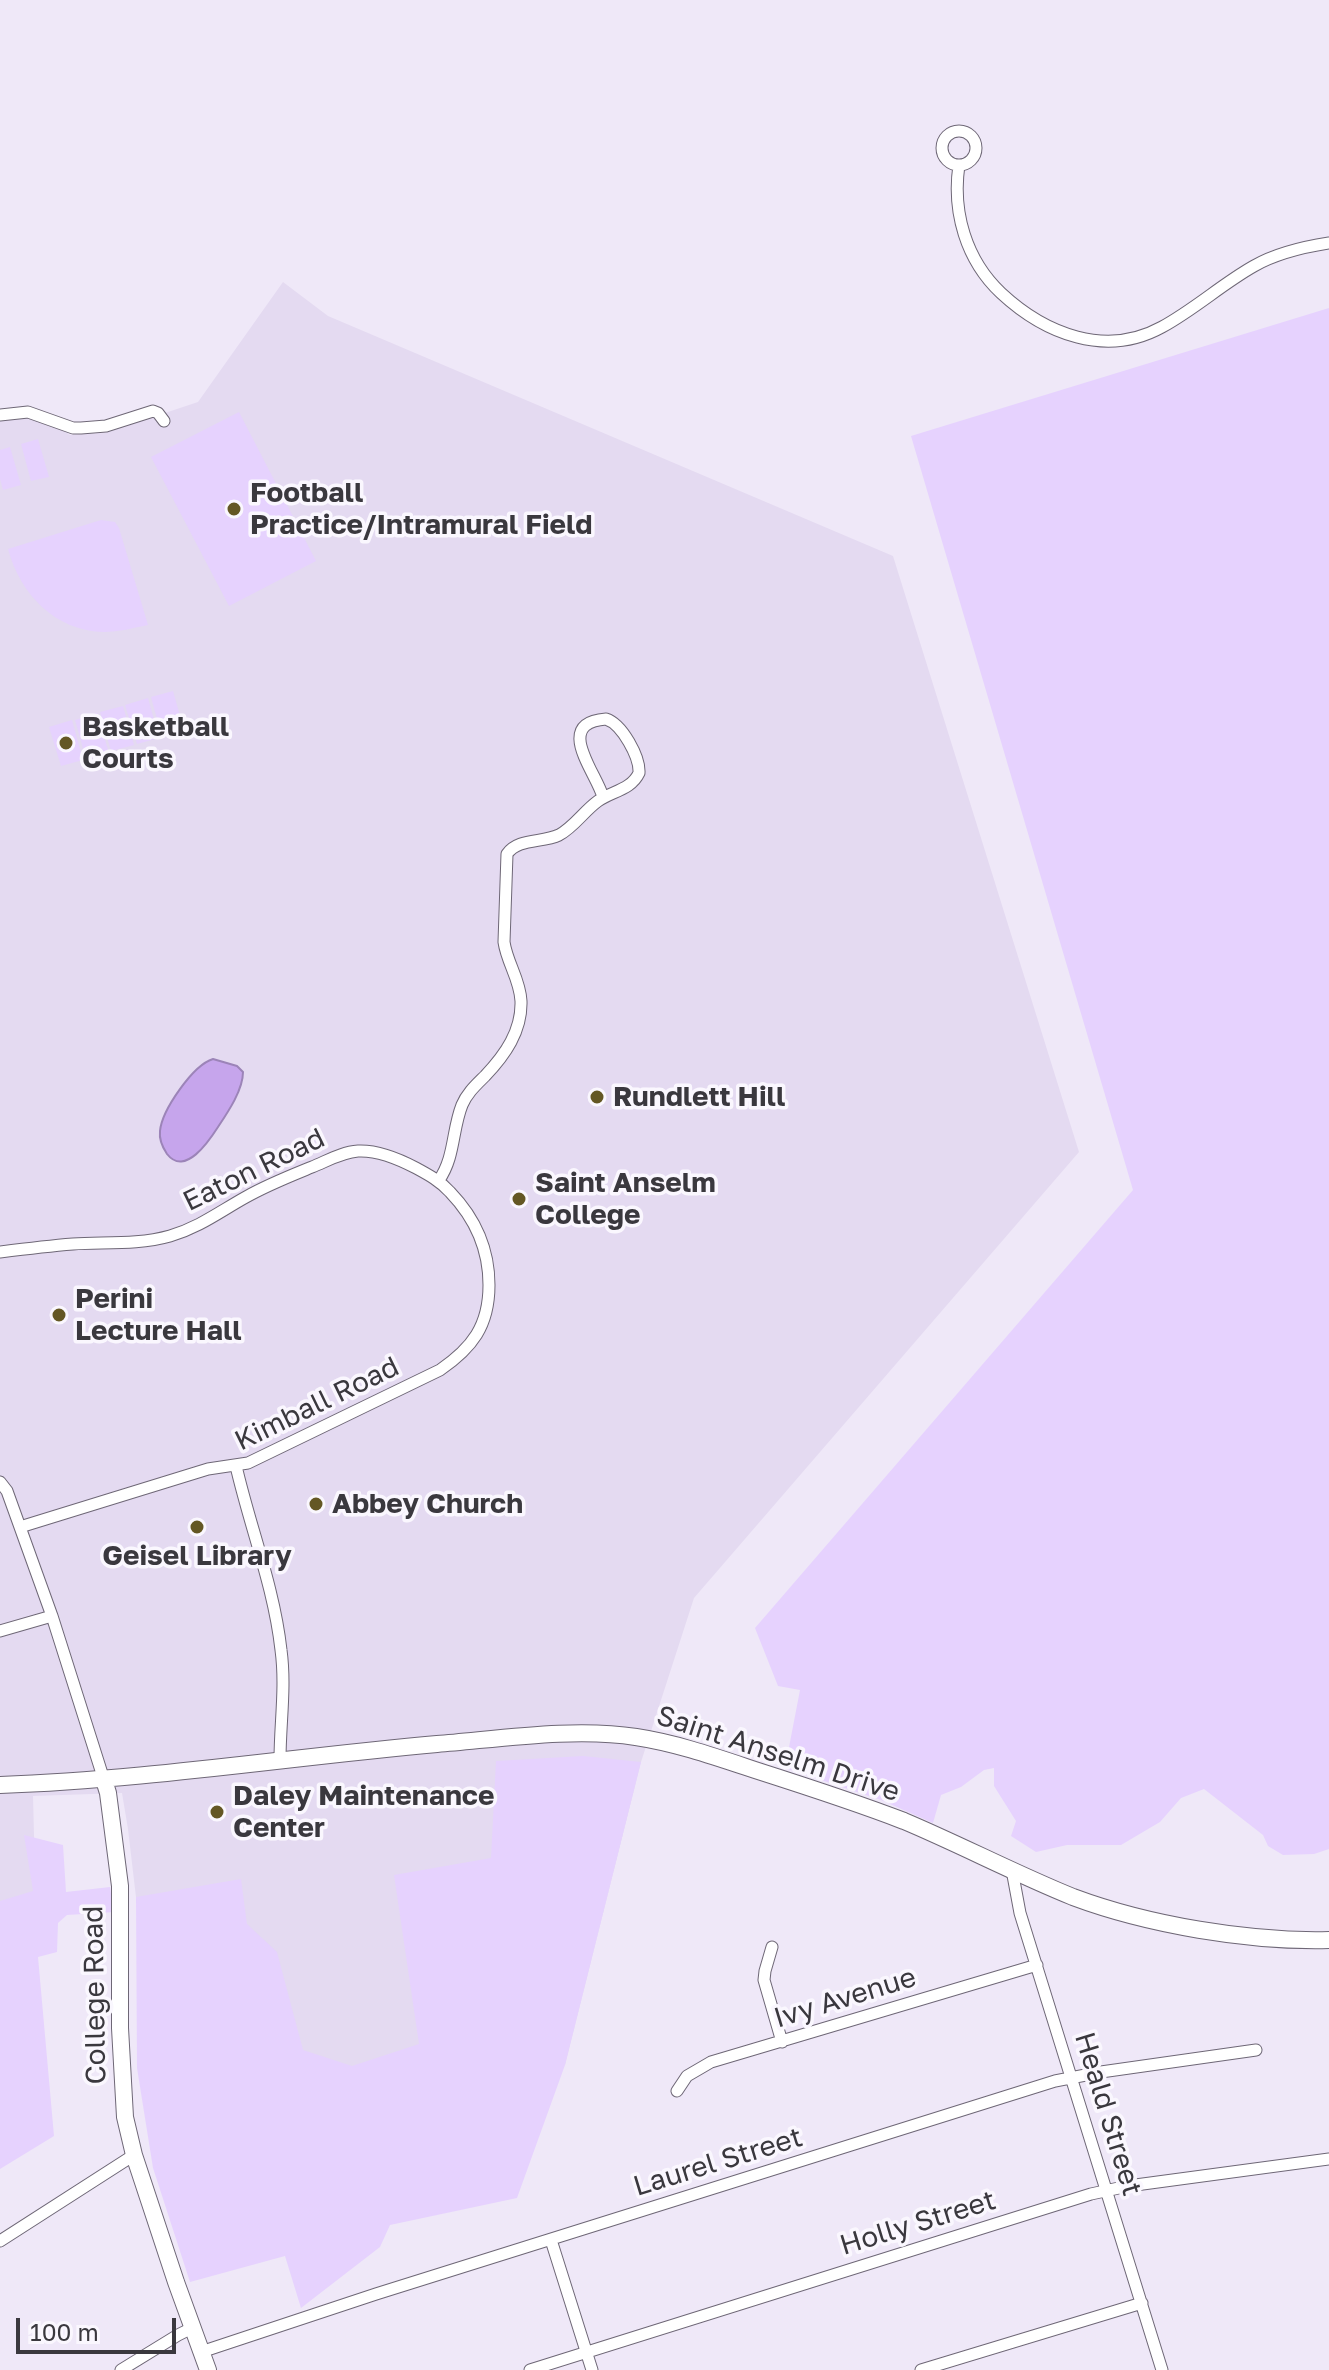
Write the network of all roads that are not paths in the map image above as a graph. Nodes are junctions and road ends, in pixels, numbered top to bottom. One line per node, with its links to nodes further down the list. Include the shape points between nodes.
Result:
1 (959, 165): 2 (street, via 963,232 979,267 1023,311 1078,338 1117,341 1152,332 1257,265)
2 (1329, 243)
3 (0, 415): 4 (street, via 37,413 73,428 118,423 153,411)
4 (164, 421)
5 (603, 797): 5 (street, via 634,782 640,770 618,726 606,719 589,723 579,744); 6 (street, via 559,835 518,844 507,854 504,942 519,985 520,1018 504,1054 464,1101 450,1161)
6 (439, 1180): 7 (street, Eaton Road, via 393,1157 347,1153 169,1236); 8 (street, Kimball Road, via 475,1225 488,1265 487,1312 468,1348 440,1370)
7 (0, 1252)
8 (236, 1466): 10 (street, via 208,1469); 13 (street, Kimball Road, via 281,1644)
9 (0, 1482): 10 (street, College Road)
10 (20, 1527): 11 (street, College Road)
11 (52, 1616): 12 (street); 14 (street, College Road)
12 (0, 1631)
13 (280, 1760): 14 (street, Saint Anselm Drive); 16 (street, Saint Anselm Drive, via 565,1734 634,1736 875,1810)
14 (104, 1780): 15 (street, Saint Anselm Drive); 24 (street, College Road, via 119,1867 121,2074)
15 (0, 1785)
16 (1012, 1870): 17 (street, Saint Anselm Drive, via 1094,1904 1144,1917 1264,1938); 19 (street, Heald Street)
17 (1329, 1940)
18 (772, 1947): 20 (street, via 764,1980)
19 (1037, 1965): 20 (street, Ivy Avenue); 22 (street, Heald Street)
20 (782, 2042): 23 (street, Ivy Avenue, via 699,2067)
21 (1256, 2050): 22 (street, Laurel Street)
22 (1072, 2077): 26 (street, Heald Street); 27 (street, Laurel Street)
23 (677, 2091)
24 (134, 2155): 28 (street); 30 (street, College Road)
25 (1329, 2159): 26 (street, Holly Street)
26 (1107, 2190): 29 (street, Heald Street); 32 (street, Holly Street)
27 (551, 2240): 31 (street, Laurel Street); 32 (street)
28 (0, 2241)
29 (1142, 2303): 37 (street); 38 (street, Heald Street)
30 (192, 2328): 31 (street, College Road); 33 (street)
31 (201, 2352): 34 (street, College Road)
32 (586, 2353): 35 (street, Holly Street); 36 (street)
33 (121, 2370)
34 (208, 2370)
35 (530, 2370)
36 (592, 2370)
37 (921, 2370)
38 (1162, 2370)

